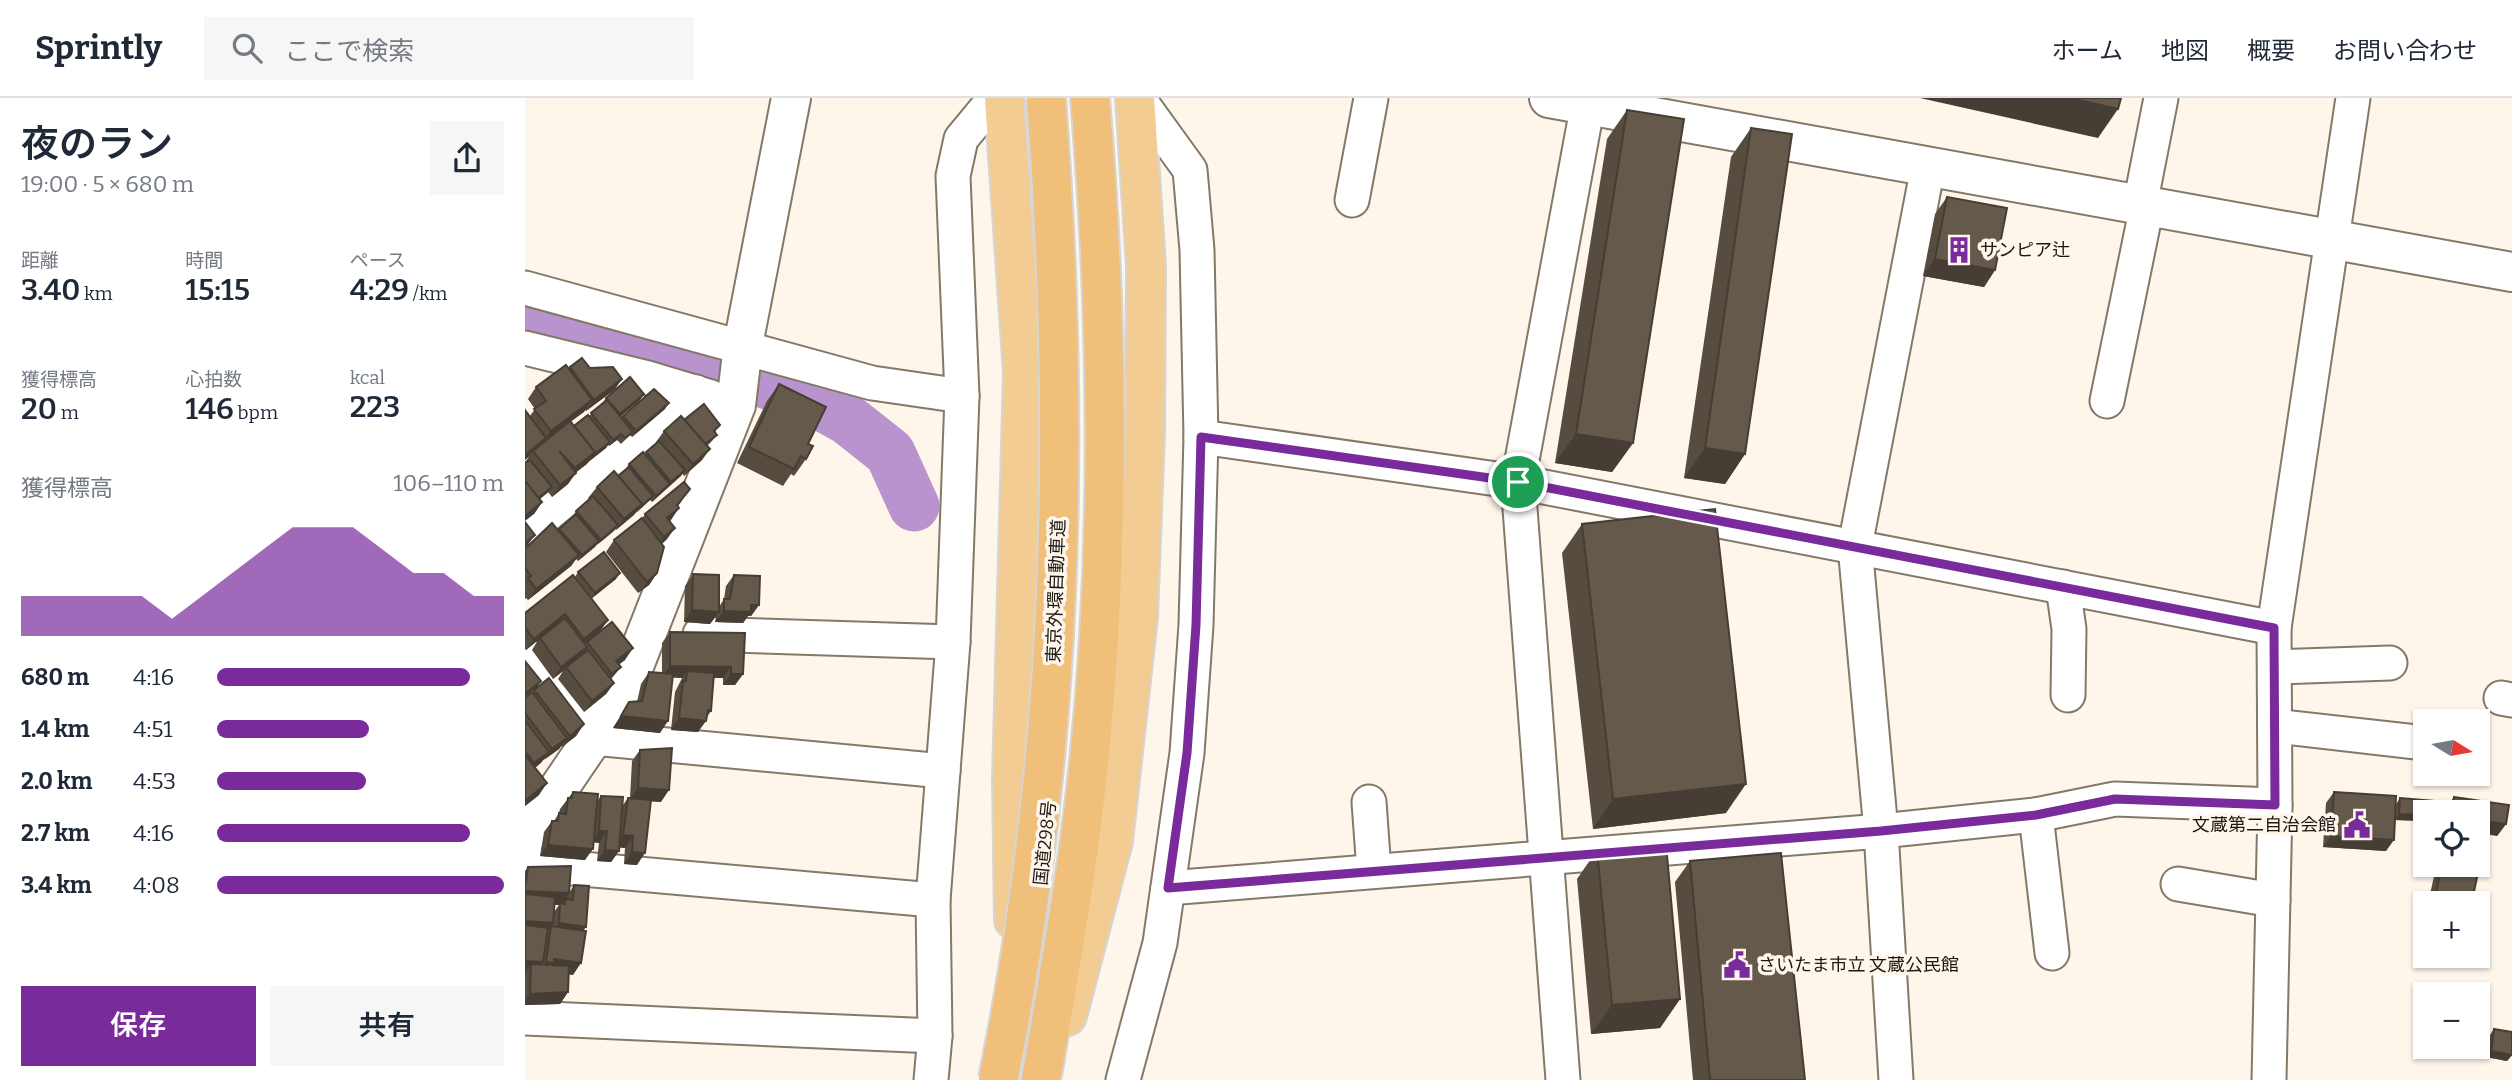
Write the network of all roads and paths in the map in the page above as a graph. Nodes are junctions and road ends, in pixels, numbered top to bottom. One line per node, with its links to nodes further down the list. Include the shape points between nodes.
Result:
1 (791, 98): 18 (street)
2 (995, 98): 21 (street, via 961,139 953,176)
3 (1004, 98): 57 (highway, via 1023,373 1012,778)
4 (1046, 98): 60 (highway, 東京外環自動車道, bridge, via 1059,332 1058,571 1052,697 1020,972)
5 (1090, 98): 62 (highway, via 1103,316 1100,582 1080,837)
6 (1137, 98): 24 (street, via 1190,170 1197,250); 56 (highway, via 1146,266 1138,617 1113,841)
7 (1371, 98): 13 (street)
8 (1549, 98): 11 (street)
9 (2161, 98): 14 (street)
10 (2353, 98): 15 (street)
11 (1588, 102): 12 (street); 25 (street)
12 (1929, 167): 14 (street); 27 (street)
13 (1352, 200)
14 (2143, 206): 15 (street); 22 (street)
15 (2332, 240): 16 (street); 31 (street)
16 (2512, 272)
17 (525, 288): 18 (street)
18 (743, 345): 21 (street, via 872,383); 23 (street)
19 (529, 353): 20 (street)
20 (696, 392): 23 (street); 26 (street)
21 (962, 396): 33 (street)
22 (2107, 401)
23 (736, 405): 32 (street)
24 (1201, 437): 25 (street); 51 (street, via 1187,753)
25 (1518, 482): 27 (street); 47 (street)
26 (525, 533)
27 (1855, 546): 28 (street); 45 (street)
28 (2063, 587): 31 (street); 37 (street, via 2069,629)
29 (1066, 604): 57 (highway, 国道298号, via 1037,914)
30 (1105, 613): 56 (highway, via 1082,892)
31 (2274, 628): 36 (street)
32 (647, 633): 33 (street); 39 (street, via 630,676)
33 (953, 642): 41 (street)
34 (530, 657): 39 (street)
35 (2390, 663): 36 (street)
36 (2275, 667): 38 (street)
37 (2068, 695)
38 (2275, 726): 40 (street); 43 (street)
39 (593, 738): 41 (street); 46 (street)
40 (2413, 742)
41 (943, 771): 52 (street)
42 (1369, 802): 49 (street)
43 (2275, 805): 44 (street, via 2115,799); 53 (street)
44 (2036, 815): 45 (street); 54 (street)
45 (1881, 831): 47 (street); 66 (street)
46 (525, 838)
47 (1546, 858): 49 (street); 65 (street)
48 (525, 864): 52 (street)
49 (1374, 871): 51 (street)
50 (2178, 884): 53 (street)
51 (1168, 888): 64 (street, via 1160,943)
52 (933, 900): 58 (street)
53 (2273, 900): 67 (street)
54 (2052, 953)
55 (525, 1018): 58 (street)
56 (1063, 1032): 63 (highway)
57 (1017, 1034): 61 (highway, 国道298号)
58 (935, 1037): 59 (street)
59 (931, 1080)
60 (998, 1080)
61 (1009, 1080)
62 (1041, 1080)
63 (1055, 1080)
64 (1123, 1080)
65 (1563, 1080)
66 (1896, 1080)
67 (2269, 1080)

